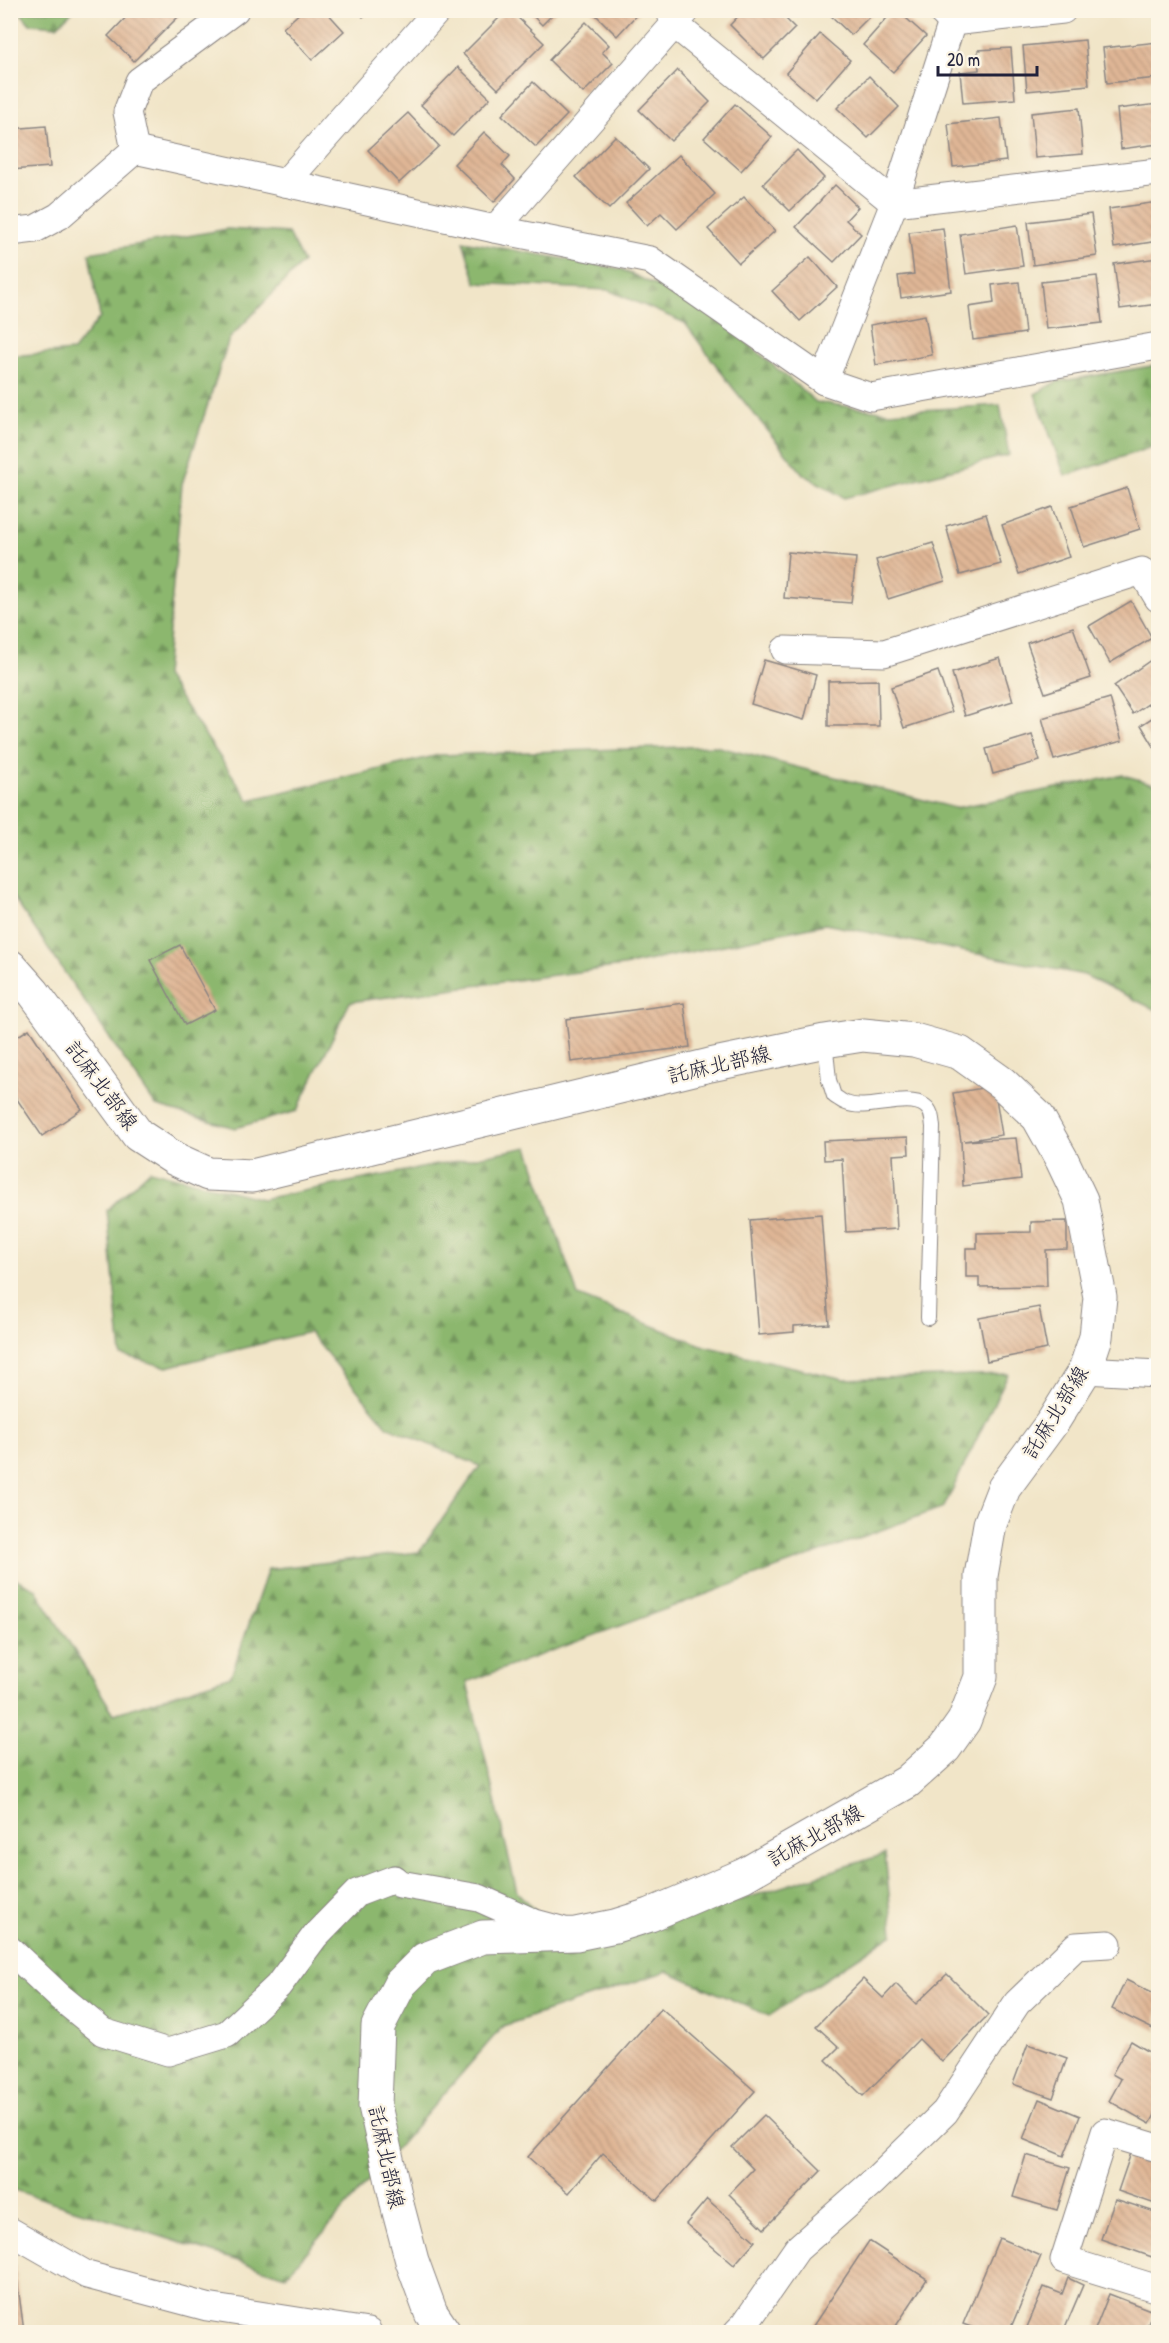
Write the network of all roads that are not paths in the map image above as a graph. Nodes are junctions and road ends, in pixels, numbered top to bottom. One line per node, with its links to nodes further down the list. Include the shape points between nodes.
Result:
1 (235, 10): 6 (street, via 139,81 127,112)
2 (438, 10): 8 (street)
3 (1064, 10): 5 (street)
4 (677, 15): 9 (street); 10 (street)
5 (946, 16): 9 (street)
6 (135, 150): 8 (street); 11 (street, via 59,216 35,229)
7 (1158, 172): 9 (street)
8 (285, 183): 10 (street)
9 (894, 203): 13 (street)
10 (495, 229): 13 (street, via 650,260)
11 (10, 231)
12 (1158, 346): 13 (street, via 871,397)
13 (824, 381)
14 (1158, 598): 15 (street, via 1142,571 884,653)
15 (785, 650)
16 (10, 966): 17 (main road, 託麻北部線, via 138,1135 208,1174 252,1176 710,1065)
17 (825, 1041): 18 (lane, via 834,1096 847,1104 916,1102 930,1112 933,1127); 19 (main road, 託麻北部線, via 880,1036 914,1040 960,1053 1002,1083 1038,1118 1081,1200 1100,1297 1096,1337)
18 (928, 1318)
19 (1085, 1370): 20 (street); 21 (main road, 託麻北部線, via 1004,1488 990,1524 981,1576 981,1677 964,1721 945,1748 908,1782 744,1875 650,1915)
20 (1158, 1374)
21 (576, 1934): 23 (street, via 535,1923 479,1898 400,1884 394,1879 357,1893 315,1936 278,1986 227,2034 168,2052 103,2032); 28 (main road, 託麻北部線, via 483,1937 425,1959 400,1984 378,2026 375,2106 412,2261 431,2313)
22 (1108, 1944): 29 (street, via 1076,1946 1017,2003 945,2112 797,2249)
23 (10, 1950)
24 (1158, 2148): 26 (street, via 1105,2132 1064,2260)
25 (10, 2231): 27 (street, via 87,2275 207,2307)
26 (1158, 2289)
27 (368, 2332)
28 (444, 2332)
29 (737, 2332)

